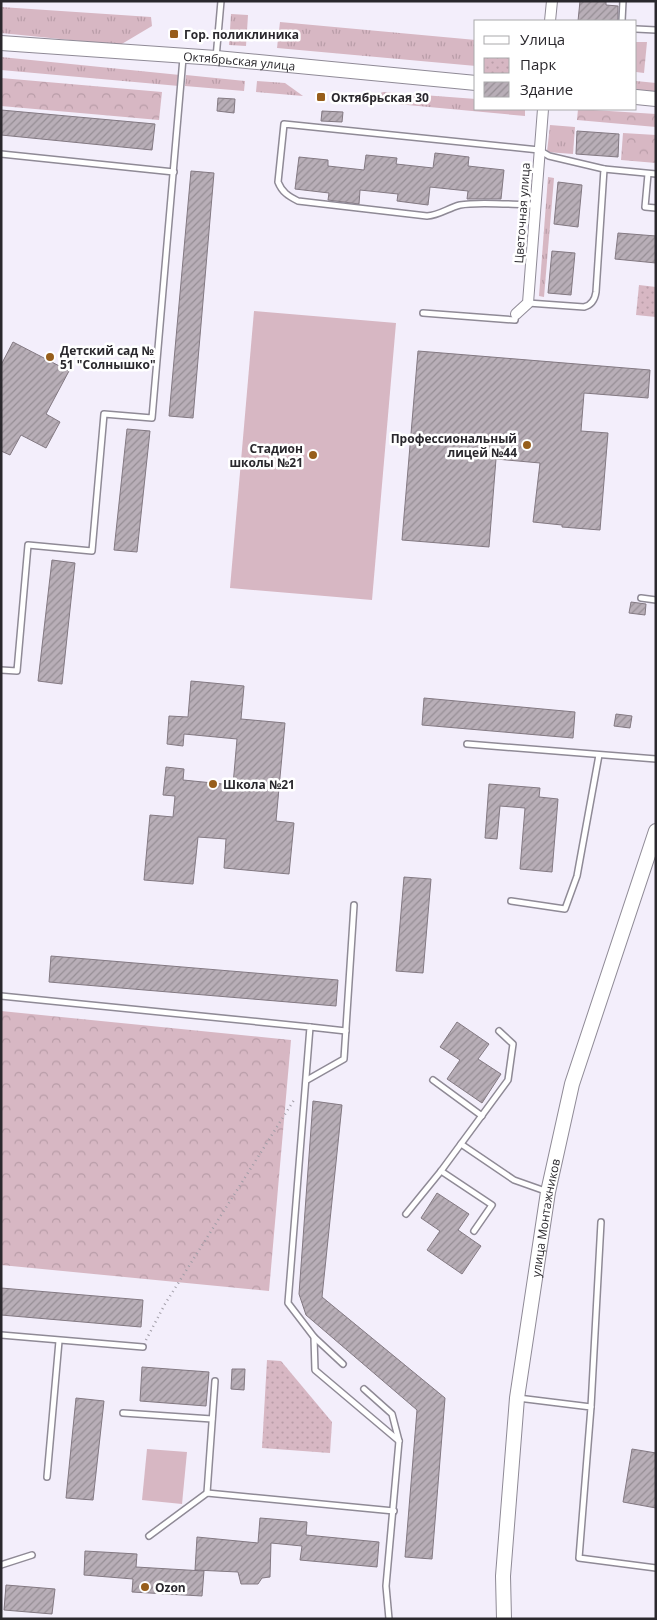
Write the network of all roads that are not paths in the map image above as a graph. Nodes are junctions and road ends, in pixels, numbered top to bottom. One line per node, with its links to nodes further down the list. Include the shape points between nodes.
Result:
1 (552, 1): 4 (street)
2 (623, 1): 5 (lane)
3 (219, 3): 10 (lane)
4 (550, 20)
5 (622, 20)
6 (637, 28): 7 (lane)
7 (656, 30)
8 (1, 43): 9 (street, Октябрьская улица)
9 (184, 56): 10 (street, Октябрьская улица); 18 (lane)
10 (216, 58): 11 (street, Октябрьская улица)
11 (474, 82)
12 (637, 97): 13 (street)
13 (656, 99)
14 (542, 110): 15 (street, Цветочная улица)
15 (539, 150): 17 (lane, via 549,156); 21 (street, Цветочная улица); 21 (lane, via 284,124 278,182 289,197 298,201 427,216 461,205)
16 (1, 154): 18 (lane)
17 (604, 169): 19 (lane); 23 (lane, via 593,302 590,306)
18 (174, 172): 28 (lane, via 152,418 104,414 92,551 28,545 17,671)
19 (648, 174): 20 (lane); 22 (lane, via 645,207)
20 (656, 174)
21 (536, 205): 23 (street, Цветочная улица)
22 (656, 208)
23 (528, 303): 25 (street)
24 (423, 313): 25 (lane, via 515,320)
25 (516, 314)
26 (641, 598): 27 (lane)
27 (656, 600)
28 (1, 670)
29 (468, 744): 30 (lane)
30 (598, 755): 31 (lane); 33 (lane, via 577,876 565,909)
31 (656, 758)
32 (656, 831): 44 (street, улица Монтажников, via 572,1084)
33 (511, 902)
34 (354, 906): 38 (lane)
35 (1, 996): 36 (lane)
36 (310, 1027): 38 (lane); 39 (lane)
37 (499, 1030): 41 (lane, via 513,1044 508,1080)
38 (346, 1031): 39 (lane, via 344,1060)
39 (307, 1080): 49 (lane, via 288,1303)
40 (433, 1080): 41 (lane)
41 (482, 1116): 42 (lane)
42 (461, 1144): 43 (lane); 44 (lane, via 514,1180)
43 (442, 1171): 45 (lane); 47 (lane, via 492,1205)
44 (548, 1192): 55 (street, улица Монтажников)
45 (406, 1214)
46 (601, 1222): 56 (lane)
47 (474, 1231)
48 (1, 1335): 50 (lane)
49 (314, 1337): 52 (lane); 59 (lane, via 315,1370)
50 (59, 1341): 51 (lane); 60 (lane)
51 (142, 1346)
52 (343, 1364)
53 (215, 1381): 58 (lane)
54 (364, 1389): 59 (lane, via 392,1414)
55 (518, 1398): 56 (lane); 68 (street, улица Монтажников, via 503,1576)
56 (591, 1408): 66 (lane, via 579,1558)
57 (123, 1413): 58 (lane)
58 (212, 1418): 61 (lane)
59 (399, 1441): 62 (lane)
60 (47, 1478)
61 (207, 1493): 62 (lane); 63 (lane)
62 (394, 1511): 67 (lane, via 386,1586)
63 (149, 1536)
64 (32, 1555): 65 (lane)
65 (1, 1565)
66 (656, 1568)
67 (389, 1619)
68 (504, 1619)

